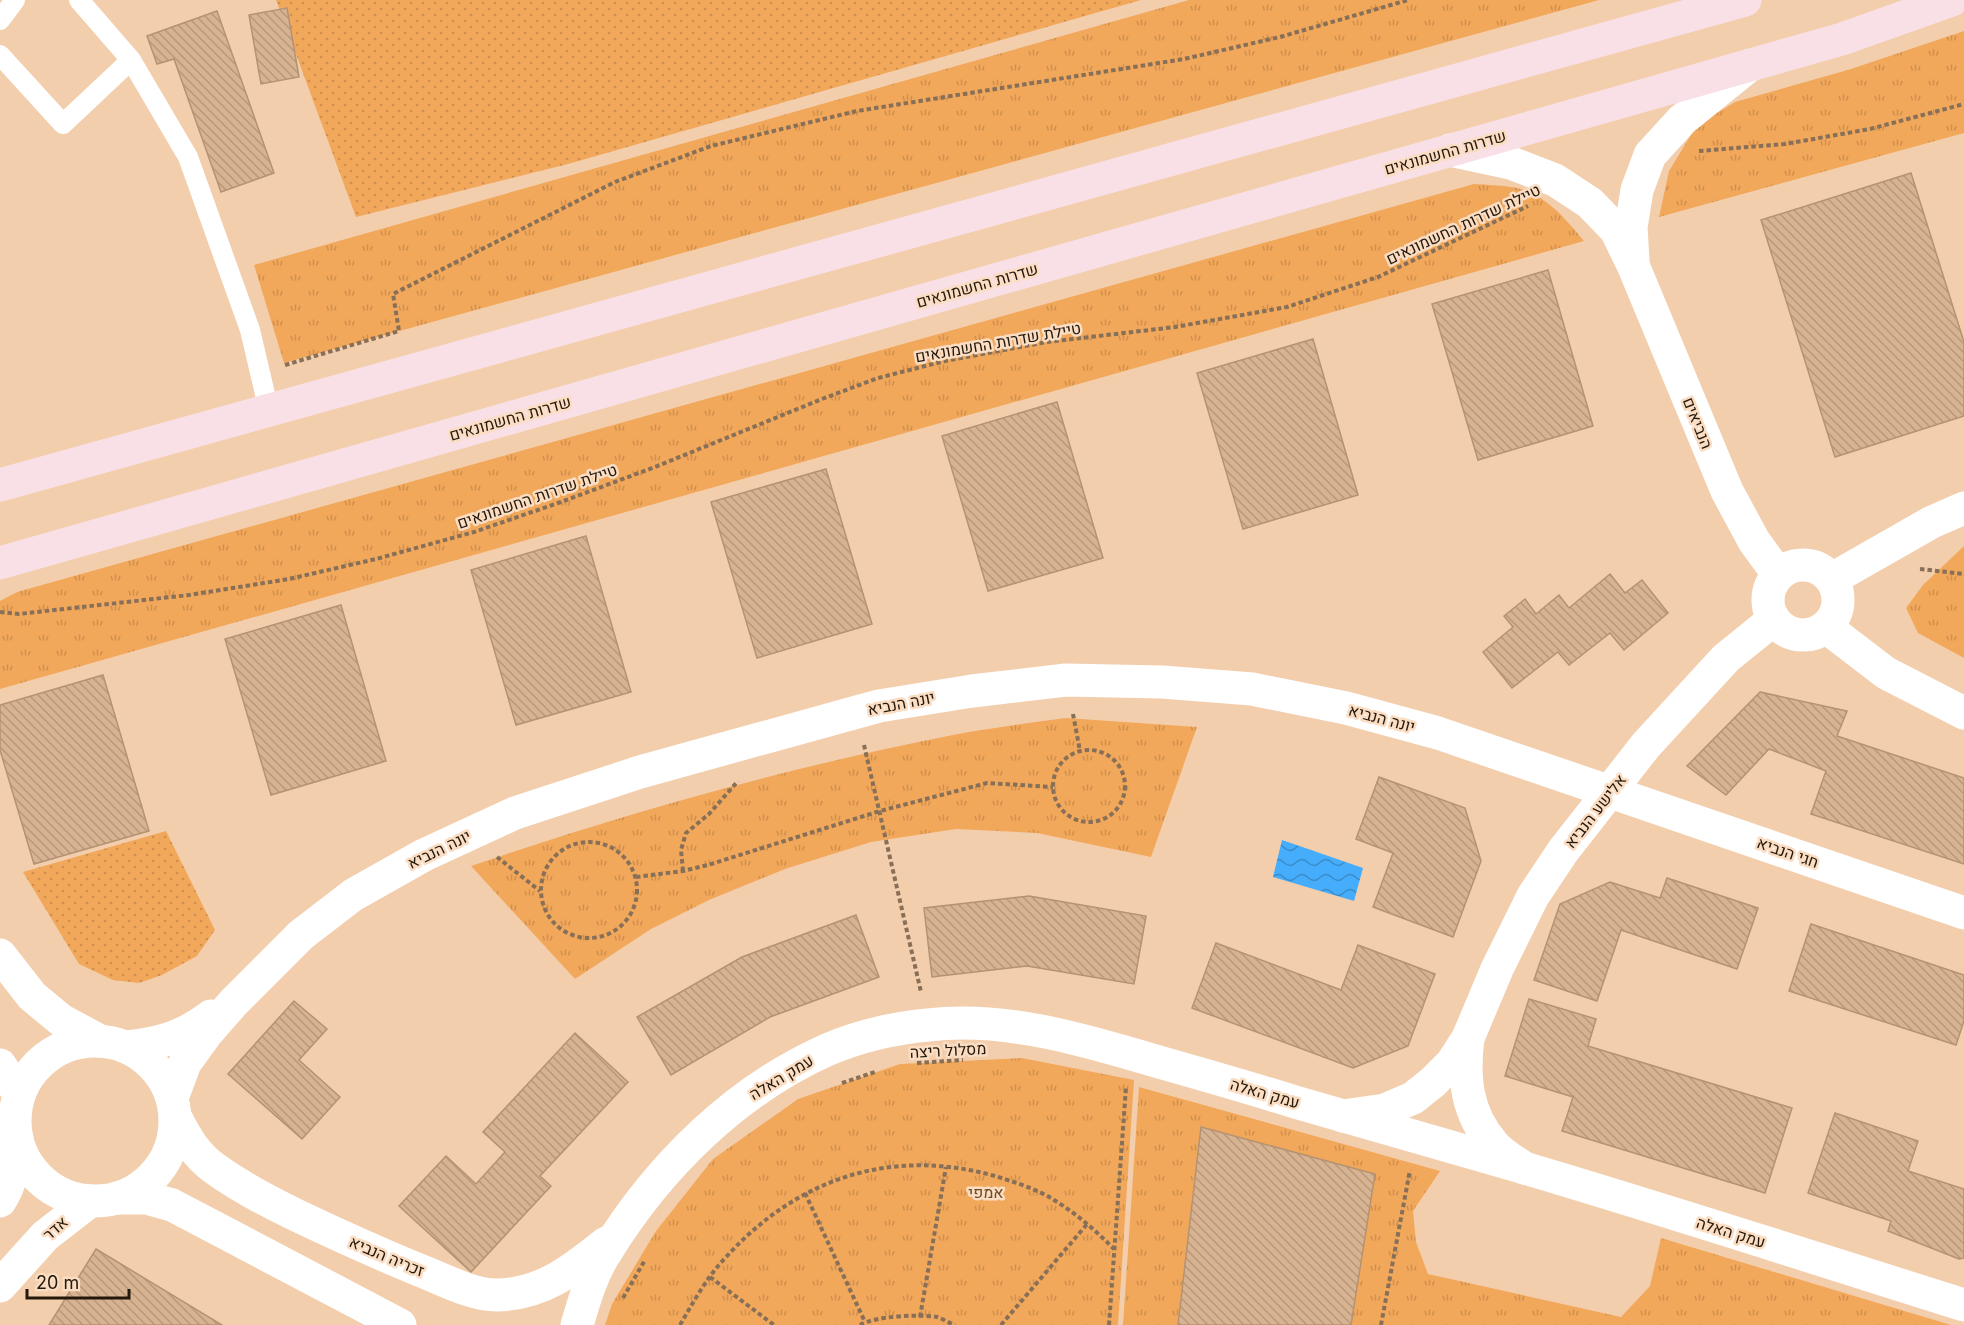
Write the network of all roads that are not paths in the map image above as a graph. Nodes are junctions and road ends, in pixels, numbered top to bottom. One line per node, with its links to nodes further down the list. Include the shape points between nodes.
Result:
1 (15, 0): 5 (lane)
2 (79, 0): 7 (lane)
3 (1745, 0): 11 (main road)
4 (1952, 0): 8 (main road, שדרות החשמונאים, via 1842,39)
5 (0, 20)
6 (0, 55): 7 (lane, via 63,124)
7 (131, 60): 11 (lane, via 188,157 249,330)
8 (1750, 65): 9 (main road, שדרות החשמונאים); 10 (street, הנביאים, via 1682,120 1650,155 1637,190 1631,227)
9 (1450, 150): 10 (street, הנביאים, via 1511,163 1555,180 1590,203 1616,230); 14 (main road, שדרות החשמונאים)
10 (1633, 265): 15 (street, הנביאים, via 1726,491)
11 (269, 411): 12 (main road)
12 (0, 485)
13 (1964, 508): 16 (street)
14 (7, 564)
15 (1778, 574): 16 (street, via 1788,567 1812,565); 17 (street, via 1767,601)
16 (1832, 579): 18 (street, via 1837,589 1837,610)
17 (1773, 620): 18 (street, via 1792,634 1804,636); 20 (street, אלישע הנביא, via 1726,658 1646,745)
18 (1826, 627): 19 (street, via 1886,673)
19 (1964, 713)
20 (1611, 791): 21 (street, חגי הנביא); 23 (street, יונה הנביא, via 1438,733 1346,708 1252,689 1066,680 972,690 879,706 640,772 515,813 424,855 353,895 301,935); 24 (street, אלישע הנביא, via 1533,896)
21 (1964, 913)
22 (0, 955): 25 (street, via 32,996 61,1020)
23 (247, 990): 25 (street, יונה הנביא, via 177,1037 155,1044); 28 (street, יונה הנביא, via 185,1063)
24 (1468, 1038): 29 (street, אלישע הנביא, via 1452,1063 1413,1098 1386,1110); 31 (street, אלישע הנביא, via 1467,1094 1479,1124 1495,1146)
25 (114, 1044): 27 (street, via 79,1042 60,1049 43,1060); 28 (street, via 142,1056 155,1068 165,1082)
26 (0, 1065): 27 (street)
27 (19, 1094): 30 (street, via 15,1116)
28 (174, 1108): 32 (street, via 173,1139 166,1159 153,1176 136,1190); 34 (street, זכריה הנביא, via 190,1145 213,1168 262,1198 354,1243 463,1288 494,1295 546,1286)
29 (1343, 1116): 31 (street, עמק האלה); 34 (street, עמק האלה, via 1060,1035 969,1023 928,1025 873,1034 831,1049 786,1071 740,1102 665,1172)
30 (17, 1139): 32 (street, via 31,1170 43,1182 72,1198); 33 (street, via 14,1171)
31 (1524, 1168): 36 (street, עמק האלה)
32 (103, 1199): 35 (street, אדר, via 45,1236); 37 (street, via 147,1198 172,1205)
33 (0, 1201)
34 (620, 1233): 38 (street, עמק האלה, via 598,1266)
35 (0, 1286)
36 (1964, 1305)
37 (400, 1325)
38 (577, 1325)

